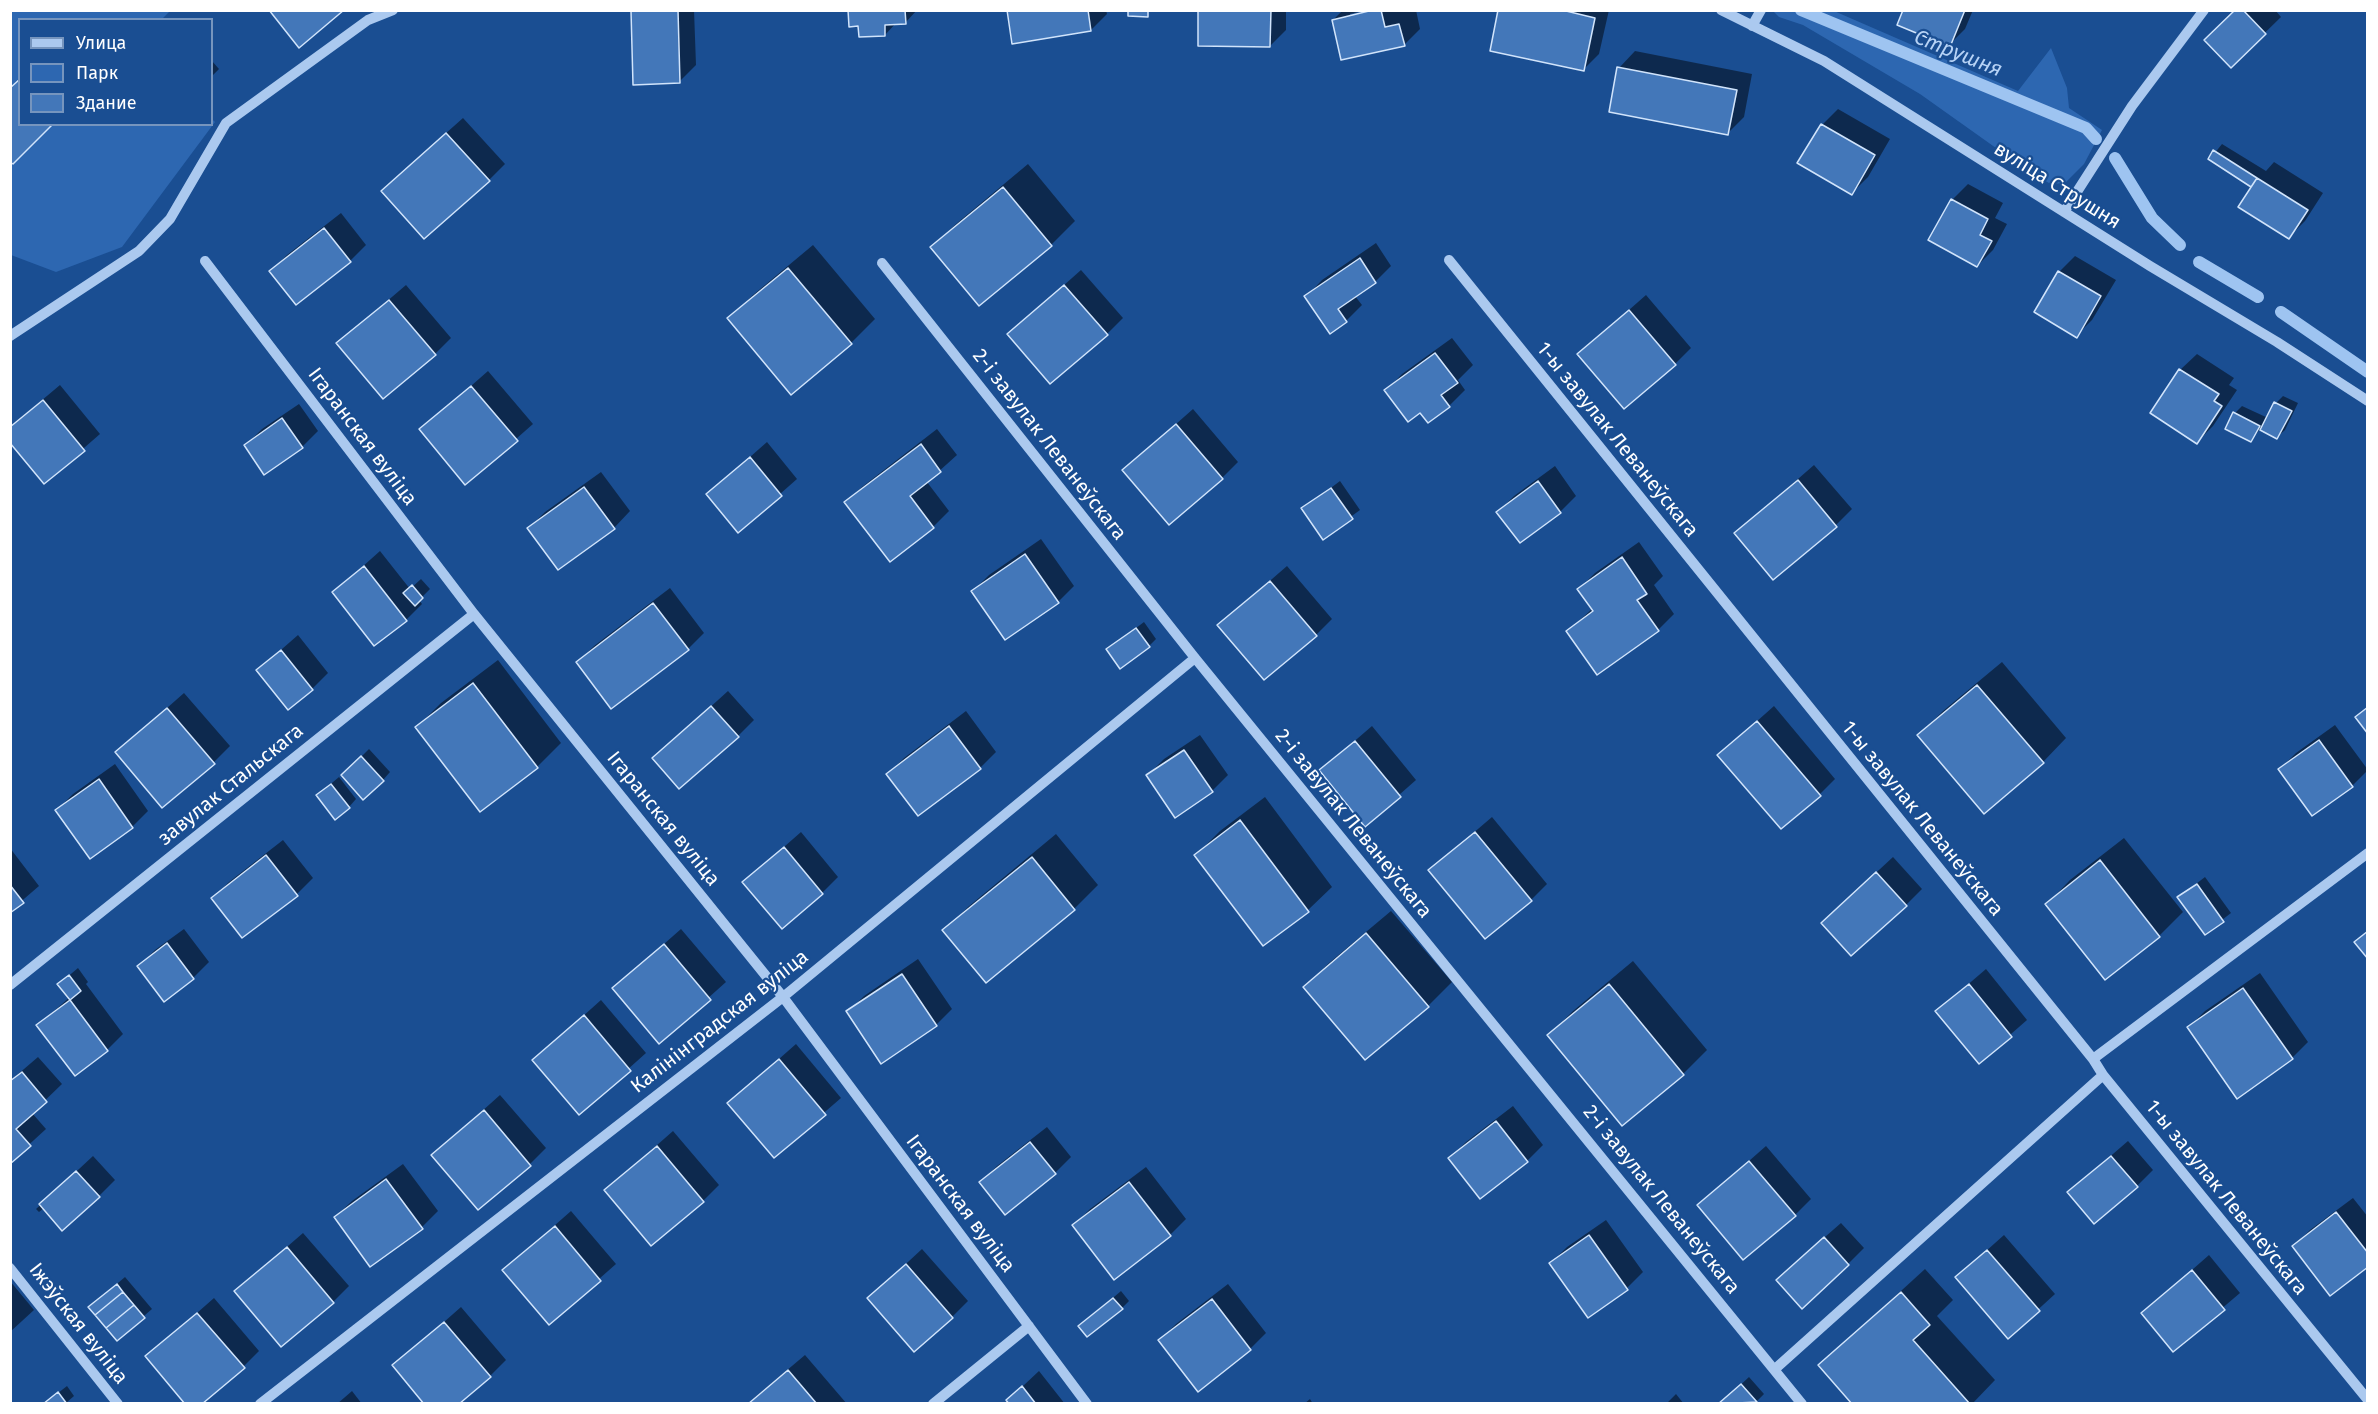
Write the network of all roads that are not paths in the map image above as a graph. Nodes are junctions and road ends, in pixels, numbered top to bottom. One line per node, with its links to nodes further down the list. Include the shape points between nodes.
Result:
1 (393, 10): 10 (street, via 368,20 226,123 170,219 139,251)
2 (1721, 10): 5 (street, вуліца Струшня)
3 (1761, 10): 5 (street)
4 (2204, 10): 6 (street, via 2132,106)
5 (1752, 26): 6 (street, вуліца Струшня, via 1824,61)
6 (2064, 212): 11 (street, вуліца Струшня)
7 (1449, 260): 17 (street, 1-ы завулак Леванеўскага)
8 (205, 261): 12 (street, Ігаранская вуліца)
9 (882, 263): 13 (street, 2-і завулак Леванеўскага)
10 (10, 336)
11 (2367, 401)
12 (474, 614): 15 (street, завулак Стальскага); 16 (street, Ігаранская вуліца)
13 (1195, 658): 16 (street, Калінінградская вуліца); 21 (street, 2-і завулак Леванеўскага)
14 (2367, 853): 17 (street)
15 (10, 985)
16 (783, 997): 20 (street, Ігаранская вуліца); 24 (street, Калінінградская вуліца)
17 (2093, 1059): 18 (street, 1-ы завулак Леванеўскага)
18 (2103, 1075): 21 (street); 22 (street, 1-ы завулак Леванеўскага)
19 (10, 1268): 23 (street, Іжэўская вуліца)
20 (1029, 1326): 25 (street); 26 (street, Ігаранская вуліца)
21 (1775, 1369): 27 (street, 2-і завулак Леванеўскага)
22 (2367, 1400)
23 (118, 1404)
24 (260, 1404)
25 (933, 1404)
26 (1087, 1404)
27 (1802, 1404)

